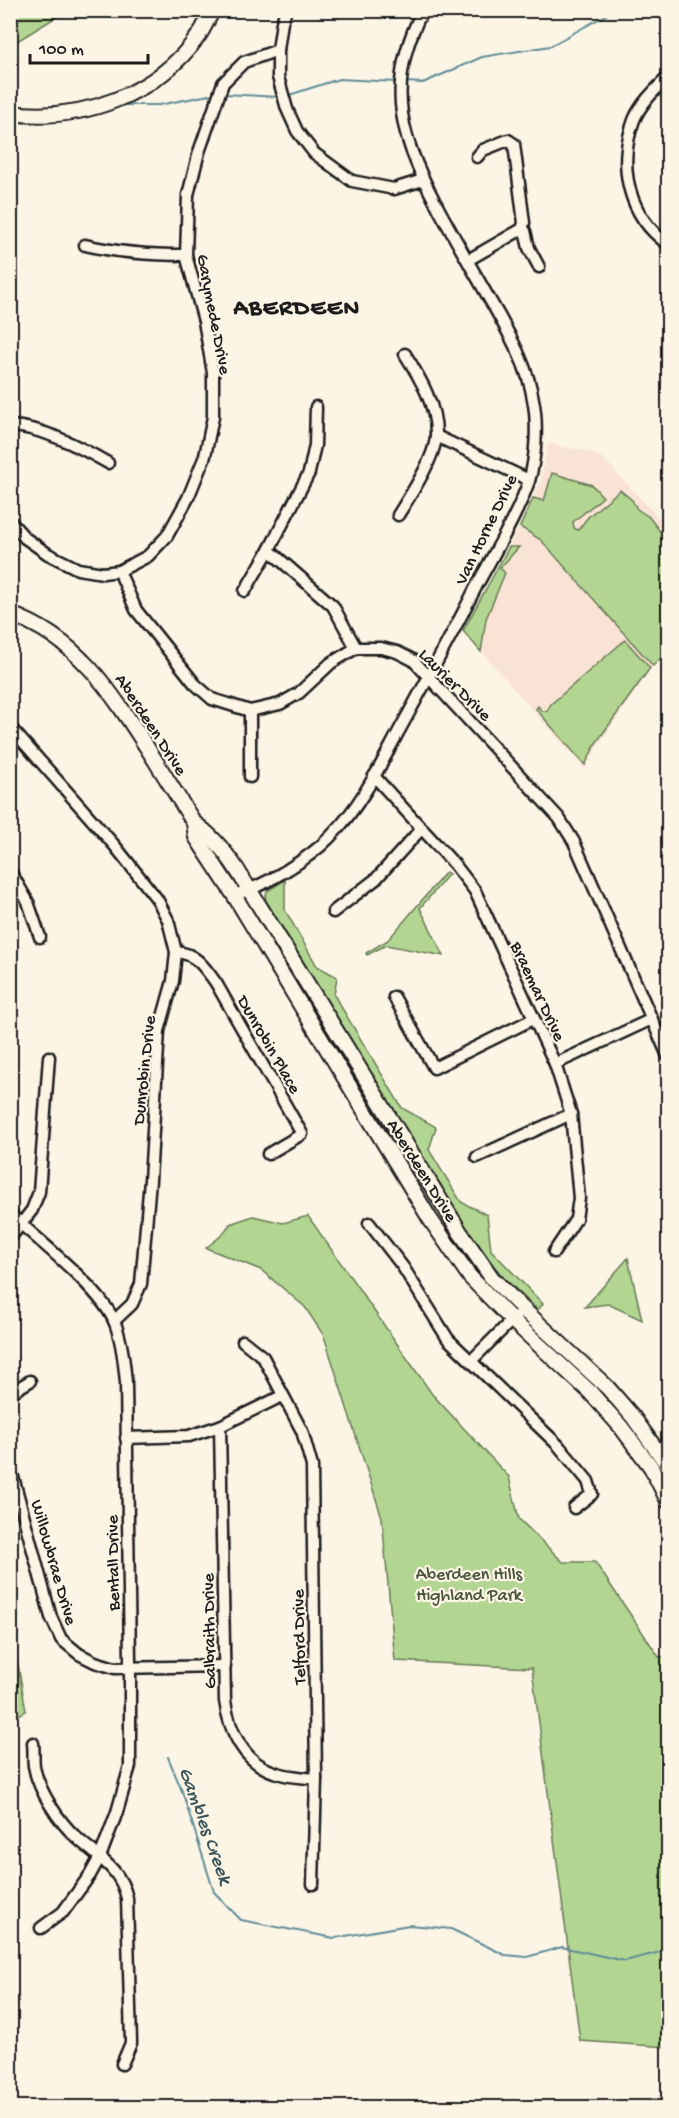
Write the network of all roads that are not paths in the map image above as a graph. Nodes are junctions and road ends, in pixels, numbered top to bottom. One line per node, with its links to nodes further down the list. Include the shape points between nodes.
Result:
1 (286, 10): 4 (street)
2 (423, 10): 8 (street, Van Horne Drive, via 405,53 400,82 406,138)
3 (213, 11): 6 (main road, via 177,60 153,81 121,99 52,116)
4 (278, 50): 8 (street, via 278,77 287,110 314,153 352,181 394,189); 12 (street, Garymede Drive, via 243,62 223,83 188,195)
5 (669, 77): 10 (street, via 650,95 635,119 625,159 630,193 642,220)
6 (10, 113)
7 (477, 157): 9 (street, via 483,150 508,140 514,144)
8 (423, 180): 13 (street, Van Horne Drive)
9 (522, 229): 13 (street); 14 (street)
10 (669, 244)
11 (85, 245): 12 (street, via 134,255)
12 (186, 255): 24 (street, Garymede Drive, via 213,373 213,417 205,456 167,536 148,556)
13 (468, 260): 20 (street, Van Horne Drive, via 522,359 533,399 536,434)
14 (539, 267)
15 (405, 354): 18 (street, via 424,386)
16 (316, 407): 23 (street, via 315,445 309,473)
17 (10, 426): 19 (street, via 42,432)
18 (436, 436): 20 (street); 21 (street, via 429,459)
19 (108, 463)
20 (529, 480): 28 (street, Van Horne Drive)
21 (398, 515)
22 (10, 521): 24 (street, via 48,554 78,568)
23 (269, 550): 25 (street); 27 (street, via 333,606)
24 (119, 572): 29 (street, via 136,610 195,684 212,699)
25 (245, 591)
26 (10, 614): 33 (main road, Aberdeen Drive, via 54,637 102,681)
27 (356, 648): 28 (street, Laurier Drive, via 397,652); 29 (street, via 331,663 299,693 279,704)
28 (429, 675): 31 (street, Van Horne Drive); 43 (street, Laurier Drive, via 559,818 574,842)
29 (250, 711): 32 (street)
30 (10, 727): 40 (street, Dunrobin Drive, via 116,846 157,899 168,920)
31 (374, 776): 34 (street, Braemar Drive); 36 (street, Van Horne Drive, via 330,837 309,855)
32 (250, 777)
33 (194, 824): 36 (main road, Aberdeen Drive, via 222,848); 37 (main road, Aberdeen Drive, via 196,837)
34 (422, 828): 38 (street, via 376,879); 42 (street, Braemar Drive, via 475,891)
35 (10, 871): 39 (street, via 28,902)
36 (249, 891): 37 (street, Van Horne Drive); 55 (main road, Aberdeen Drive, via 460,1232 492,1278)
37 (234, 896): 56 (main road, Aberdeen Drive, via 430,1219 470,1277)
38 (333, 912)
39 (40, 937)
40 (176, 952): 48 (street, Dunrobin Place, via 188,953 216,983 302,1134); 57 (street, Dunrobin Drive, via 173,981 159,1031 141,1284 132,1304)
41 (394, 997): 42 (street, via 434,1068)
42 (533, 1019): 46 (street, Braemar Drive)
43 (652, 1019): 44 (street, Laurier Drive); 46 (street)
44 (669, 1056)
45 (49, 1058): 52 (street, via 39,1192)
46 (555, 1064): 47 (street, Braemar Drive)
47 (570, 1114): 49 (street); 54 (street, Braemar Drive, via 579,1198 576,1219)
48 (268, 1154)
49 (477, 1157)
50 (10, 1214): 52 (street, Bentall Drive)
51 (369, 1223): 59 (street, via 403,1267 448,1339)
52 (22, 1225): 53 (street); 57 (street, Bentall Drive, via 91,1288)
53 (10, 1238)
54 (554, 1251)
55 (523, 1309): 56 (street); 66 (main road, Aberdeen Drive, via 607,1387)
56 (512, 1320): 59 (street); 67 (main road, Aberdeen Drive, via 590,1392 621,1427 651,1467)
57 (114, 1321): 64 (street, Bentall Drive, via 126,1382)
58 (243, 1341): 62 (street, Telford Drive, via 263,1357)
59 (472, 1360): 68 (street, via 588,1480 592,1494)
60 (30, 1381): 61 (street)
61 (10, 1393)
62 (282, 1396): 63 (street); 72 (street, Telford Drive, via 302,1431 312,1466)
63 (220, 1426): 64 (street, via 189,1436); 69 (street, Galbraith Drive)
64 (126, 1438): 70 (street, Bentall Drive)
65 (10, 1466): 70 (street, Willowbrae Drive, via 51,1617 61,1639 95,1662)
66 (669, 1466)
67 (669, 1501)
68 (574, 1508)
69 (225, 1666): 70 (street, Willowbrae Drive); 72 (street, Galbraith Drive, via 227,1716 243,1748 255,1762 272,1772)
70 (130, 1668): 73 (street, Bentall Drive, via 129,1766)
71 (33, 1743): 73 (street, via 34,1767 55,1812)
72 (316, 1779): 74 (street, Telford Drive)
73 (100, 1857): 75 (street, Bentall Drive, via 63,1912); 76 (street, via 123,1884 126,1898 131,2043)
74 (313, 1884)
75 (40, 1928)
76 (122, 2064)

